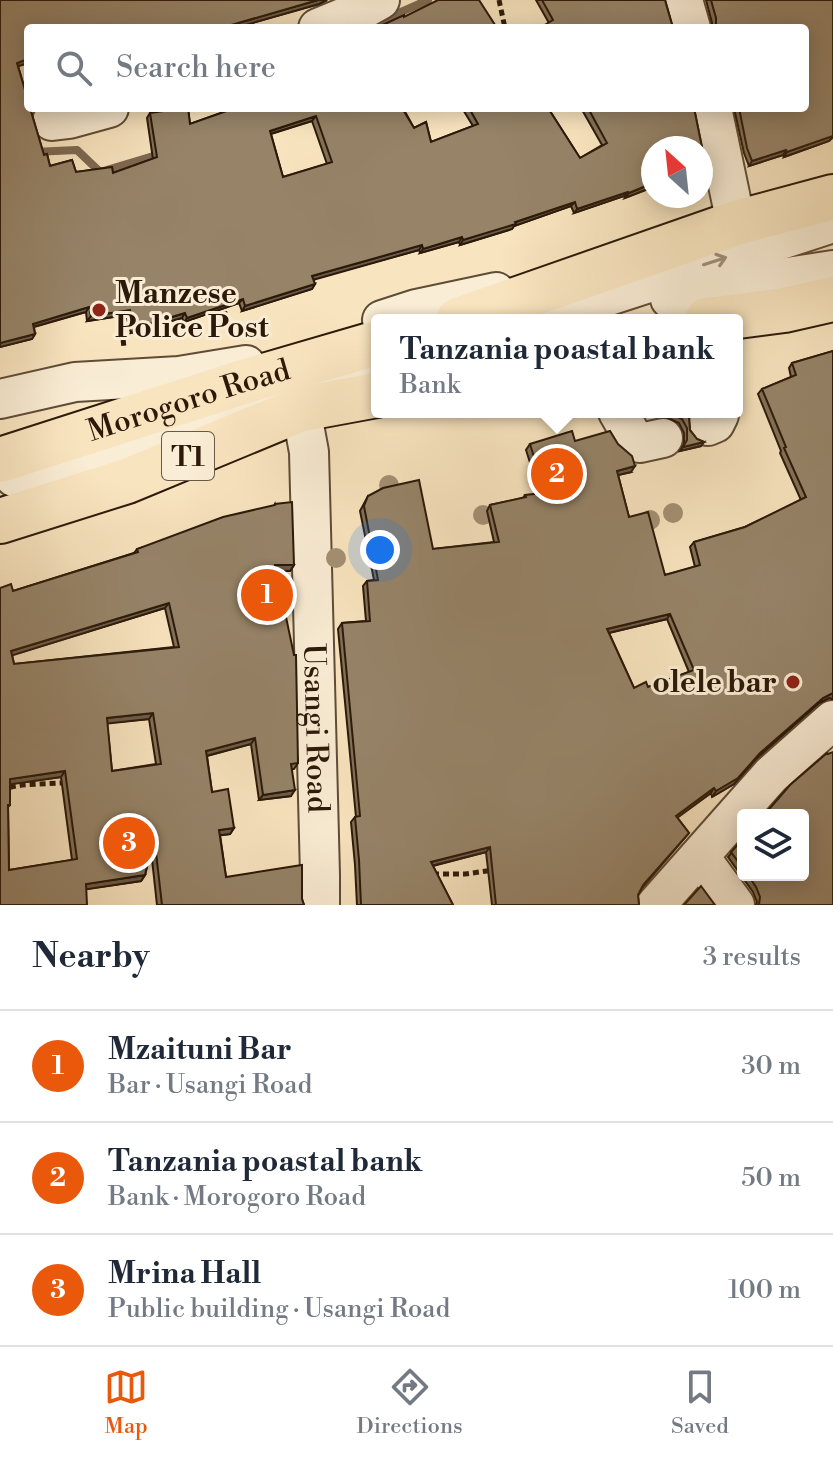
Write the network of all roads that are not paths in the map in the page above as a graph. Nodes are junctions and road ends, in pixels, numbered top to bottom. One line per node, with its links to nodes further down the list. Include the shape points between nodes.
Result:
1 (380, 0): 3 (street)
2 (683, 0): 4 (street)
3 (328, 24)
4 (690, 24)
5 (94, 112): 7 (street)
6 (713, 112): 10 (street)
7 (52, 121)
8 (833, 176): 10 (street)
9 (833, 197): 10 (highway)
10 (734, 213): 14 (street, via 525,286); 15 (highway)
11 (833, 223): 16 (street, one-way to 11)
12 (833, 270): 17 (street, via 717,288)
13 (833, 299): 18 (highway)
14 (401, 314)
15 (473, 314)
16 (553, 314)
17 (610, 314)
18 (743, 315)
19 (371, 324): 24 (street, via 240,367 75,382)
20 (371, 345): 28 (highway, Morogoro Road / T1)
21 (371, 371): 29 (street, Morogoro Road)
22 (371, 387): 30 (street, Morogoro Road)
23 (371, 396): 25 (highway, Morogoro Road / T1)
24 (0, 399)
25 (301, 409): 31 (highway, Morogoro Road / T1, via 127,481); 34 (street, Usangi Road, via 309,452)
26 (621, 418): 27 (street, via 640,443)
27 (663, 438)
28 (0, 460)
29 (0, 481)
30 (0, 498)
31 (0, 521)
32 (833, 720): 33 (street, via 771,775)
33 (700, 857): 35 (street); 36 (street)
34 (320, 905)
35 (656, 905)
36 (735, 905)

